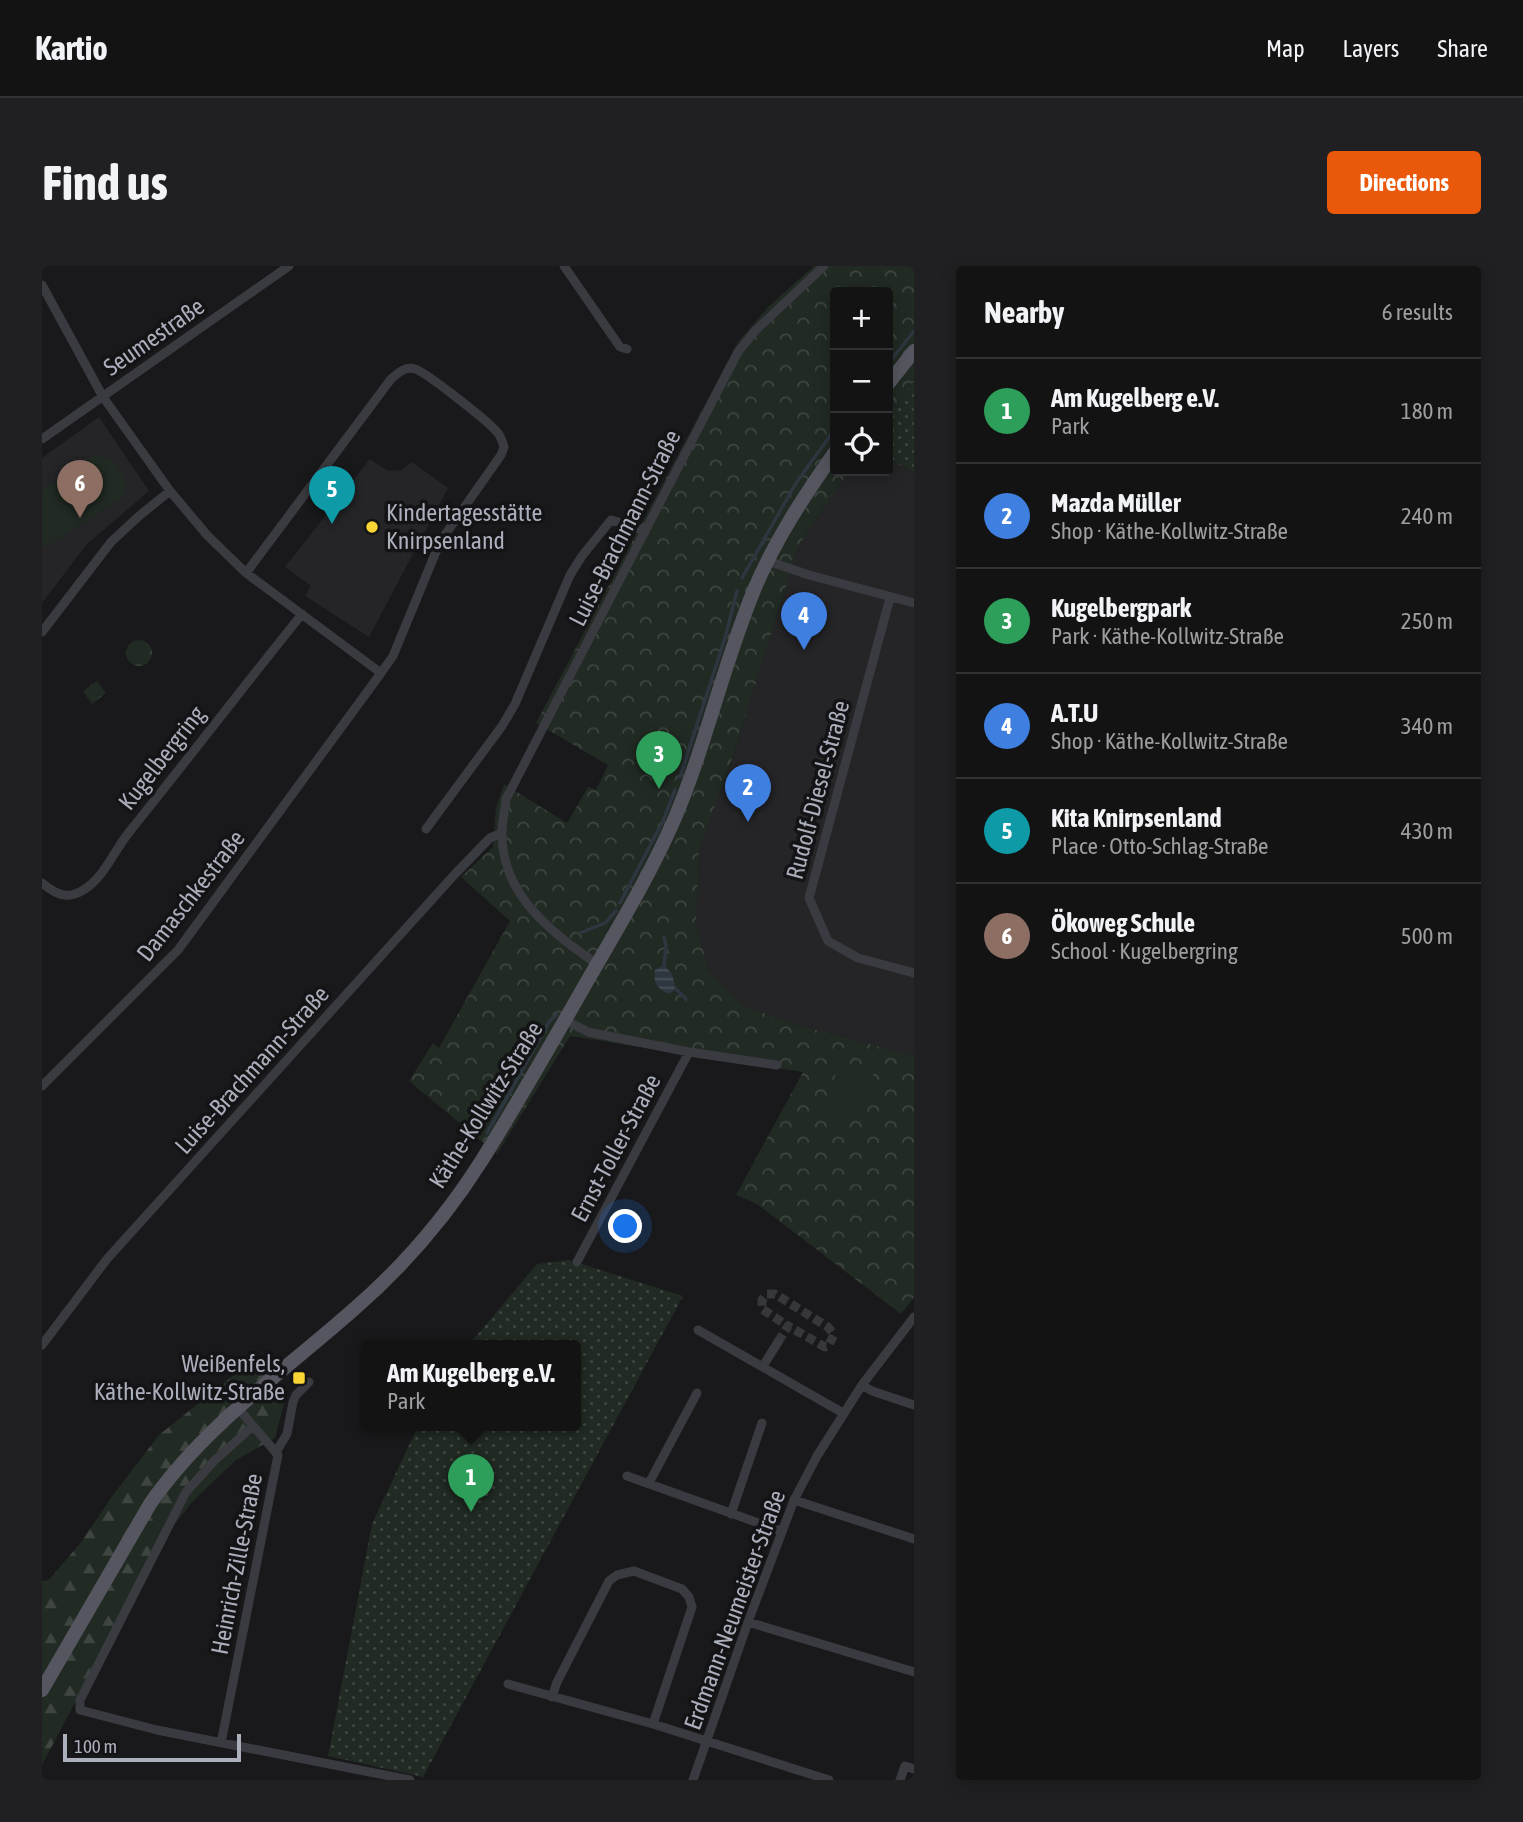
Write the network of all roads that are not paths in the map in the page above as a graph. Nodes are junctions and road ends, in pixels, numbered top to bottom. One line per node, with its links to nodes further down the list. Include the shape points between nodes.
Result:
1 (289, 266): 8 (street, Seumestraße)
2 (564, 266): 5 (street, via 620,347)
3 (824, 266): 12 (street, Luise-Brachmann-Straße, via 738,352)
4 (42, 285): 8 (street)
5 (627, 349)
6 (914, 351): 7 (main road)
7 (893, 378)
8 (103, 397): 9 (street, Seumestraße); 11 (street)
9 (42, 439)
10 (830, 460): 13 (main road, Käthe-Kollwitz-Straße)
11 (170, 491): 14 (street); 18 (street, via 111,542)
12 (645, 532): 20 (street, via 611,520 582,556 515,704); 21 (street, Luise-Brachmann-Straße, via 506,799)
13 (768, 561): 15 (street); 23 (main road, Käthe-Kollwitz-Straße, via 749,603 692,777 642,886)
14 (246, 573): 17 (street); 19 (street, Damaschkestraße, via 391,379 408,368 427,377 497,431 504,446 440,542 393,656)
15 (890, 598): 16 (street); 24 (street, Rudolf-Diesel-Straße, via 809,898 828,941 858,958)
16 (914, 603)
17 (302, 614): 19 (street); 22 (street, Kugelbergring, via 92,883 69,896)
18 (42, 632)
19 (381, 673): 28 (street, Damaschkestraße, via 178,950)
20 (426, 829)
21 (502, 833): 23 (street, Luise-Brachmann-Straße, via 511,877 533,914); 33 (street, Luise-Brachmann-Straße, via 490,838 455,874 115,1249)
22 (42, 883)
23 (597, 964): 25 (main road, Käthe-Kollwitz-Straße)
24 (914, 973)
25 (565, 1020): 26 (street, via 588,1032); 39 (main road, Käthe-Kollwitz-Straße, via 482,1159 431,1232 352,1311)
26 (689, 1052): 27 (street); 29 (street, Ernst-Toller-Straße)
27 (776, 1065)
28 (42, 1086)
29 (577, 1262)
30 (914, 1317): 36 (street, Erdmann-Neumeister-Straße)
31 (698, 1330): 34 (street)
32 (778, 1342): 34 (street)
33 (42, 1345)
34 (763, 1366): 40 (street)
35 (309, 1382): 43 (street, via 296,1395 287,1434)
36 (862, 1385): 38 (street); 40 (street, Erdmann-Neumeister-Straße)
37 (697, 1393): 45 (street)
38 (914, 1405)
39 (237, 1407): 42 (street, Heinrich-Zille-Straße); 53 (main road, Käthe-Kollwitz-Straße, via 170,1475 150,1504)
40 (844, 1413): 46 (street, Erdmann-Neumeister-Straße)
41 (762, 1423): 47 (street)
42 (253, 1426): 43 (street, Heinrich-Zille-Straße); 57 (street, via 186,1492 80,1700 84,1712)
43 (276, 1452): 57 (street, Heinrich-Zille-Straße)
44 (627, 1476): 45 (street)
45 (649, 1483): 47 (street)
46 (794, 1500): 48 (street, Erdmann-Neumeister-Straße); 49 (street)
47 (731, 1514): 48 (street)
48 (781, 1531): 50 (street, Erdmann-Neumeister-Straße)
49 (914, 1539)
50 (748, 1622): 51 (street); 56 (street, Erdmann-Neumeister-Straße)
51 (914, 1672)
52 (508, 1684): 54 (street)
53 (42, 1690)
54 (552, 1697): 55 (street); 55 (street, via 610,1581 634,1571 682,1589 692,1607)
55 (653, 1724): 56 (street)
56 (706, 1742): 60 (street, Erdmann-Neumeister-Straße); 61 (street)
57 (221, 1743): 59 (street)
58 (914, 1769): 62 (street, via 905,1766)
59 (410, 1780)
60 (693, 1780)
61 (829, 1780)
62 (900, 1780)

